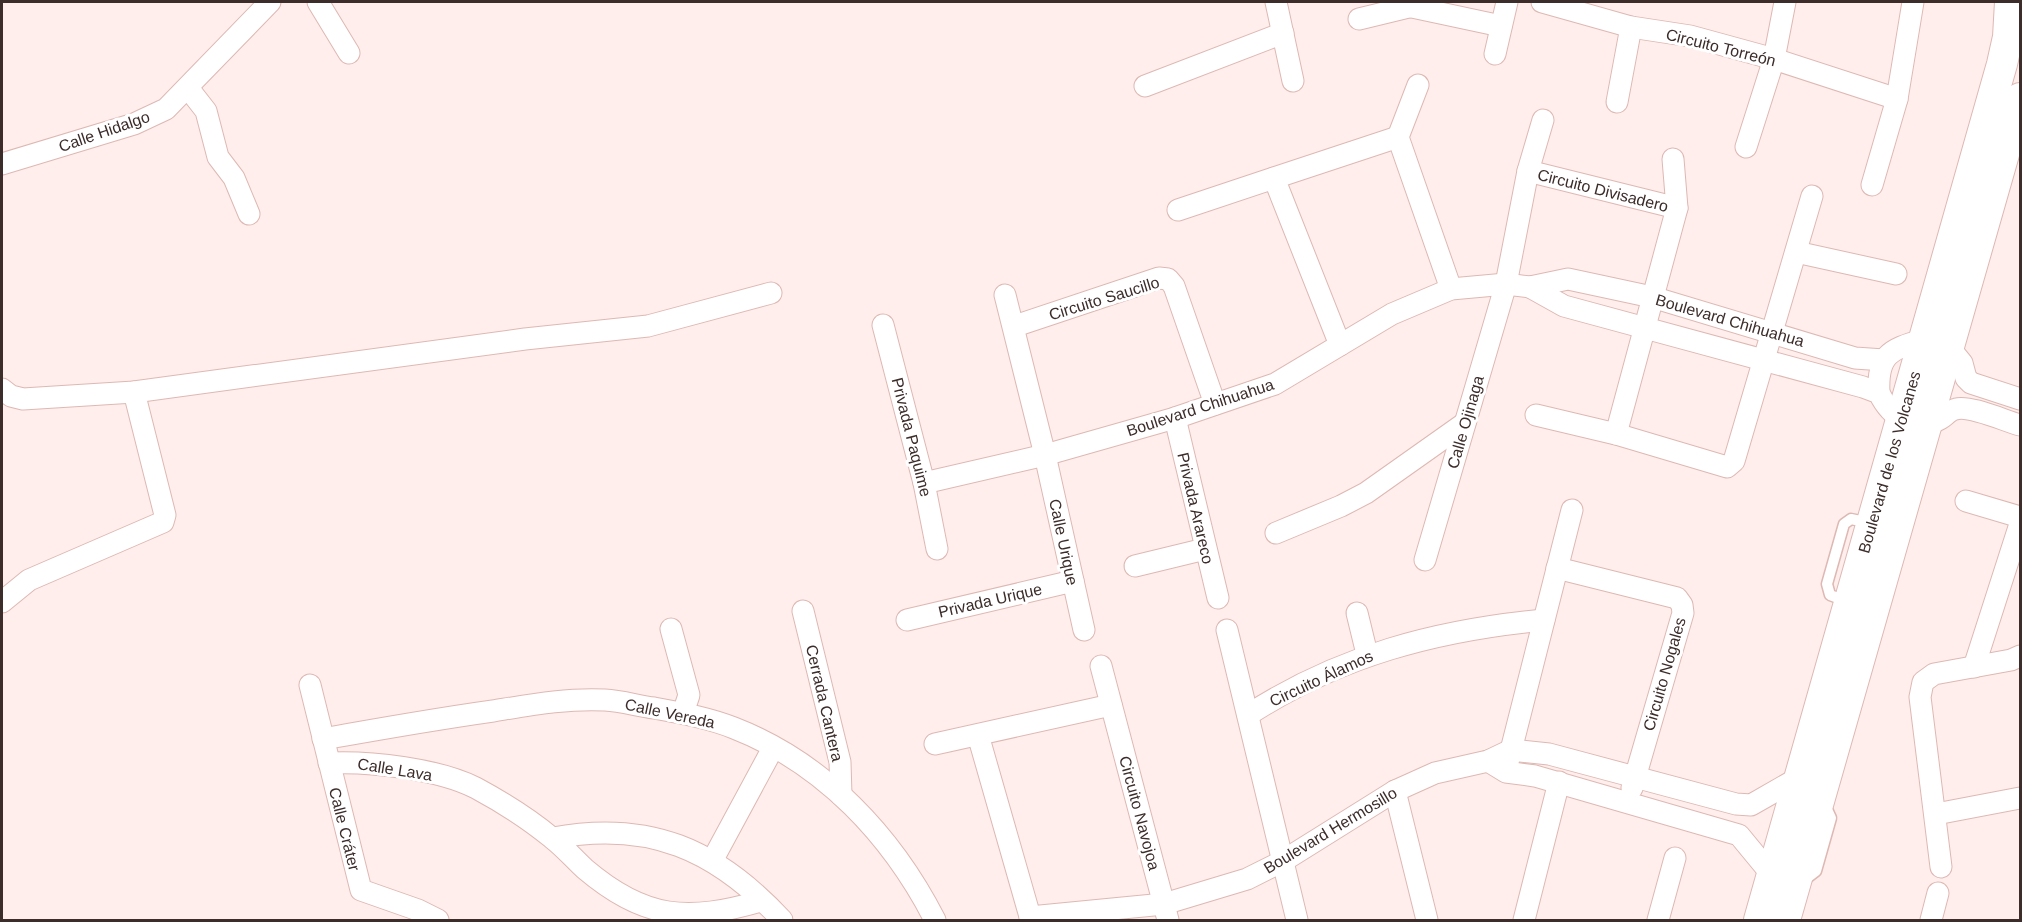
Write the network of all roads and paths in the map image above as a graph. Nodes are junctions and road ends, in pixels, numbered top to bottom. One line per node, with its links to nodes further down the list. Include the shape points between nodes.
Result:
1 (270, 2): 20 (street, Calle Hidalgo)
2 (318, 2): 14 (street)
3 (1276, 2): 13 (street)
4 (1507, 2): 11 (street)
5 (1542, 2): 12 (street, Circuito Torreón)
6 (1785, 2): 16 (street)
7 (1913, 2): 22 (street)
8 (2010, 2): 48 (street, Boulevard de los Volcanes, via 2008,37)
9 (1421, 4): 10 (street); 11 (street)
10 (1359, 19)
11 (1502, 26): 15 (street)
12 (1631, 27): 16 (street, Circuito Torreón, via 1690,36); 23 (street)
13 (1283, 33): 17 (street); 19 (street)
14 (349, 53)
15 (1495, 54)
16 (1774, 59): 22 (street, Circuito Torreón); 26 (street)
17 (1293, 81)
18 (1418, 85): 25 (street)
19 (1145, 86)
20 (188, 88): 28 (street, Calle Hidalgo, via 166,109 134,124); 35 (street, via 206,111 218,157 234,178)
21 (2020, 98): 48 (street, Boulevard de los Volcanes)
22 (1897, 99): 31 (street)
23 (1617, 102)
24 (1543, 120): 29 (street, Circuito Divisadero)
25 (1398, 137): 30 (street); 40 (street)
26 (1746, 147)
27 (1673, 159): 33 (street, Circuito Divisadero)
28 (2, 164)
29 (1528, 171): 33 (street, Circuito Divisadero); 38 (street, Circuito Divisadero)
30 (1274, 178): 34 (street); 49 (street)
31 (1872, 185)
32 (1812, 196): 36 (street)
33 (1677, 208): 43 (street, Circuito Divisadero)
34 (1178, 210)
35 (249, 214)
36 (1796, 252): 37 (street); 47 (street)
37 (1896, 274)
38 (1506, 284): 39 (street, Boulevard Chihuahua); 40 (street, Boulevard Chihuahua); 62 (street, Calle Ojinaga)
39 (1530, 286): 43 (street, Boulevard Chihuahua, via 1568,279); 46 (street, Boulevard Chihuahua, via 1564,306)
40 (1451, 289): 49 (street, Boulevard Chihuahua, via 1392,314)
41 (771, 293): 54 (street, via 648,326)
42 (1005, 295): 45 (street)
43 (1652, 297): 46 (street, Circuito Divisadero); 47 (street, Boulevard Chihuahua)
44 (883, 325): 66 (street, Privada Paquime)
45 (1014, 327): 57 (street, Circuito Saucillo, via 1159,278 1168,279 1174,286); 65 (street)
46 (1643, 327): 50 (street, Boulevard Chihuahua); 64 (street, Circuito Divisadero)
47 (1773, 332): 50 (street); 51 (street, Boulevard Chihuahua, via 1855,358)
48 (1936, 344): 51 (street, via 1896,347); 52 (street, via 1962,363); 61 (street, Boulevard de los Volcanes)
49 (1340, 345): 57 (street, Boulevard Chihuahua, via 1275,384)
50 (1765, 360): 55 (street, Boulevard Chihuahua); 64 (street, via 1734,461 1727,467)
51 (1884, 360): 55 (street, via 1878,375)
52 (1966, 378): 56 (street); 58 (street)
53 (2, 389): 54 (street, via 23,399)
54 (134, 392): 80 (street, via 165,515 163,522 29,580)
55 (1879, 393): 61 (street, via 1887,410)
56 (2020, 399)
57 (1215, 404): 60 (street, Boulevard Chihuahua)
58 (1955, 409): 61 (street, via 1939,420); 63 (street)
59 (1536, 415): 64 (street)
60 (1175, 418): 65 (street, Boulevard Chihuahua); 74 (street, Privada Arareco)
61 (1914, 422): 71 (street, Boulevard de los Volcanes)
62 (1465, 423): 72 (street, via 1366,493); 75 (street, Calle Ojinaga)
63 (2020, 425)
64 (1616, 434)
65 (1046, 455): 66 (street, Boulevard Chihuahua); 78 (street, Calle Urique)
66 (924, 483): 73 (street, Privada Paquime)
67 (1966, 501): 69 (street)
68 (1572, 510): 77 (street)
69 (2020, 517)
70 (2020, 524): 92 (street)
71 (1885, 525): 81 (street, Boulevard de los Volcanes); 81 (lane, via 1851,519 1844,524 1827,584 1830,595)
72 (1276, 533)
73 (937, 549)
74 (1205, 549): 76 (street); 79 (street, Privada Arareco)
75 (1425, 560)
76 (1135, 566)
77 (1557, 568): 85 (street); 104 (street, Circuito Nogales, via 1677,598 1682,605 1683,613)
78 (1072, 581): 84 (street, Privada Urique); 87 (street, Calle Urique)
79 (1218, 598)
80 (2, 602)
81 (1862, 607): 105 (street, Boulevard de los Volcanes); 119 (street, Boulevard de los Volcanes, via 1820,801)
82 (803, 611): 108 (street, Cerrada Cantera, via 840,762)
83 (1357, 613): 89 (street)
84 (907, 620)
85 (1544, 620): 89 (street, Circuito Álamos, via 1486,625); 101 (street)
86 (671, 629): 95 (street, via 689,695)
87 (1083, 630)
88 (1227, 630): 96 (street)
89 (1367, 654): 96 (street, Circuito Álamos, via 1279,695)
90 (2020, 656): 92 (street)
91 (1101, 666): 94 (street, Circuito Navojoa)
92 (1974, 667): 112 (street, via 1934,674 1923,682 1920,698)
93 (310, 686): 98 (street, Calle Cráter)
94 (1112, 705): 97 (street); 122 (street, Circuito Navojoa)
95 (683, 713): 98 (street, Calle Vereda, via 607,700 557,701); 100 (street, Calle Vereda, via 734,728)
96 (1248, 715): 117 (street)
97 (978, 735): 99 (street); 124 (street)
98 (323, 739): 102 (street, Calle Cráter)
99 (935, 744)
100 (773, 748): 108 (street, Calle Vereda, via 815,773); 116 (street)
101 (1511, 750): 103 (street, Boulevard Hermosillo); 104 (street, via 1549,754)
102 (329, 763): 114 (street, Calle Lava, via 420,770 473,787); 123 (street, Calle Cráter, via 361,890)
103 (1497, 766): 106 (street, Boulevard Hermosillo); 107 (street, Boulevard Hermosillo, via 1435,773)
104 (1635, 776): 110 (street, Circuito Nogales); 111 (street)
105 (1800, 777): 111 (street); 119 (street, Boulevard de los Volcanes)
106 (1559, 782): 110 (street, Boulevard Hermosillo); 130 (street)
107 (1395, 791): 117 (street, Boulevard Hermosillo); 129 (street)
108 (841, 795): 127 (street, Calle Vereda, via 897,855)
109 (2020, 798): 112 (street)
110 (1629, 802): 113 (street, Boulevard Hermosillo)
111 (1751, 805): 113 (street)
112 (1936, 814): 118 (street)
113 (1739, 835): 119 (street)
114 (553, 838): 116 (street, via 588,831 624,831 656,837); 121 (street, Calle Lava, via 616,893 639,906 672,916 703,918)
115 (1675, 858): 131 (street)
116 (712, 861): 121 (street)
117 (1283, 861): 122 (street, Boulevard Hermosillo); 128 (street)
118 (1941, 867)
119 (1784, 878): 132 (street, Boulevard de los Volcanes); 133 (street, Boulevard de los Volcanes)
120 (1938, 893): 134 (street)
121 (761, 901): 126 (street)
122 (1166, 913): 124 (street, Boulevard Hermosillo)
123 (420, 915): 125 (street, Calle Cráter)
124 (1031, 919)
125 (438, 921)
126 (782, 921)
127 (935, 921)
128 (1297, 921)
129 (1427, 921)
130 (1524, 921)
131 (1658, 921)
132 (1759, 921)
133 (1785, 921)
134 (1931, 921)

